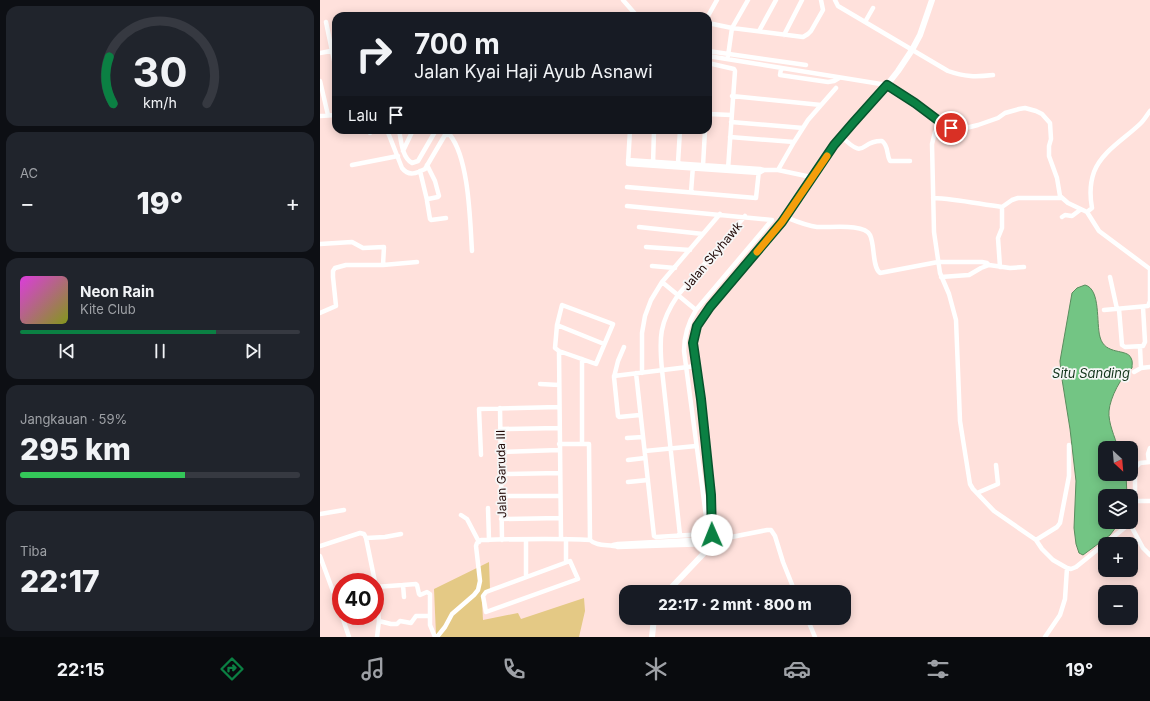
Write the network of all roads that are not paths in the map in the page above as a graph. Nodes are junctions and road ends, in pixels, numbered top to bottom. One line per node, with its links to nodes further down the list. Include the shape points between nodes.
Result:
1 (717, 0): 11 (street)
2 (748, 0): 15 (street)
3 (776, 0): 16 (street)
4 (802, 0): 17 (street)
5 (821, 0): 17 (street, via 823,10 808,34 803,37)
6 (835, 0): 13 (street, via 838,6)
7 (932, 0): 20 (street, via 925,24)
8 (626, 1): 10 (street)
9 (873, 8): 13 (street)
10 (634, 12)
11 (710, 12)
12 (326, 22): 18 (street)
13 (865, 22): 20 (street)
14 (712, 24): 15 (street)
15 (732, 28): 16 (street); 24 (street)
16 (759, 31): 17 (street)
17 (784, 35)
18 (332, 43)
19 (332, 50): 22 (street)
20 (912, 50): 28 (street, via 960,75); 31 (street)
21 (712, 52): 24 (street)
22 (320, 53)
23 (712, 56): 24 (street)
24 (728, 56): 26 (street); 27 (street, via 804,64)
25 (712, 65): 33 (street, via 734,70)
26 (781, 69): 27 (street); 29 (street, via 780,75 828,82)
27 (801, 72): 29 (street)
28 (994, 75)
29 (839, 78): 31 (street)
30 (320, 81): 37 (street)
31 (887, 85): 42 (street); 52 (street)
32 (836, 88): 34 (street)
33 (732, 96): 34 (street); 39 (street)
34 (821, 105): 43 (street)
35 (1150, 111): 77 (street, via 1141,123 1111,148 1097,166 1092,181 1092,208)
36 (712, 114): 39 (street)
37 (328, 115): 38 (street); 40 (street)
38 (332, 115)
39 (731, 115): 41 (street)
40 (320, 116)
41 (730, 122): 43 (street); 53 (street)
42 (943, 124): 71 (street, via 935,132 932,144); 72 (street, via 951,128 966,128 1025,108 1042,114 1047,118 1051,128 1049,156)
43 (803, 128): 54 (street)
44 (389, 134): 56 (street)
45 (400, 134): 55 (street)
46 (411, 134): 55 (street)
47 (434, 134): 55 (street, via 416,162 410,162)
48 (630, 134): 59 (street, via 628,160)
49 (654, 134): 59 (street)
50 (680, 134): 58 (street)
51 (705, 134): 63 (street)
52 (841, 136): 57 (street, via 856,149 882,141 886,143 890,161); 68 (street)
53 (730, 137): 54 (street); 64 (street)
54 (794, 142): 65 (street)
55 (404, 151)
56 (398, 156): 60 (street); 67 (street, via 405,171 412,174)
57 (910, 161)
58 (678, 163): 59 (street); 62 (street)
59 (653, 164): 62 (street)
60 (352, 165)
61 (427, 165): 67 (street); 73 (street, via 435,180 439,196); 89 (street, via 445,135 450,135 465,173)
62 (694, 166): 63 (street); 70 (street)
63 (703, 167): 64 (street)
64 (728, 169): 66 (street)
65 (778, 170): 66 (street); 68 (street)
66 (761, 171): 70 (street, via 756,198)
67 (420, 172): 73 (street)
68 (811, 177): 83 (street)
69 (627, 187): 70 (street)
70 (691, 192)
71 (933, 198): 75 (street); 91 (street)
72 (1062, 198): 75 (street, via 1018,198); 76 (street)
73 (427, 200): 80 (street, via 430,220)
74 (627, 206): 78 (street)
75 (1002, 207): 95 (street, via 1002,228 998,238)
76 (1080, 210): 77 (street); 81 (street, via 1072,216 1065,215)
77 (1086, 212): 98 (street, via 1099,231)
78 (720, 214): 79 (street); 85 (street)
79 (745, 216): 82 (street); 102 (street, Jalan Skyhawk)
80 (446, 218)
81 (1062, 218)
82 (772, 220): 83 (street); 105 (street)
83 (784, 220): 91 (street, via 816,227 865,229 870,235 876,268 880,273); 114 (street, via 701,320 693,343)
84 (639, 227): 85 (street)
85 (703, 234): 88 (street)
86 (320, 244): 92 (street, via 352,242 363,248 384,247)
87 (646, 247): 88 (street)
88 (690, 250): 97 (street)
89 (472, 251)
90 (417, 262): 92 (street)
91 (938, 262): 93 (street, via 982,262); 99 (street)
92 (383, 265): 107 (street, via 346,265 335,268 333,277 336,306)
93 (989, 265): 95 (street); 99 (street, via 969,275)
94 (652, 266): 97 (street)
95 (1000, 267): 96 (street)
96 (1024, 267)
97 (675, 268): 101 (street)
98 (1150, 269): 103 (street, via 1150,304)
99 (941, 277): 151 (street, via 956,320 960,421 970,484)
100 (1110, 277): 104 (street)
101 (662, 282): 102 (street); 120 (street, via 645,316 641,342)
102 (678, 295): 105 (street); 118 (street, Jalan Skyhawk, via 669,308 661,330)
103 (1143, 307): 104 (street); 111 (street, via 1145,342 1144,346)
104 (1118, 309): 106 (street); 111 (street, via 1123,346)
105 (696, 310): 115 (street, via 686,333)
106 (1104, 310)
107 (320, 313)
108 (557, 325): 109 (street); 109 (street, via 562,305 612,324); 112 (street, via 555,348)
109 (604, 344): 113 (street, via 596,364)
110 (624, 347): 122 (street)
111 (1140, 347): 117 (street)
112 (559, 351): 113 (street); 124 (street)
113 (582, 359): 133 (street)
114 (696, 366): 115 (street); 173 (street, via 711,495)
115 (686, 367): 118 (street); 135 (street)
116 (1150, 367): 117 (street)
117 (1141, 368): 119 (street)
118 (662, 370): 120 (street); 136 (street, Jalan Skyhawk)
119 (1134, 372)
120 (642, 373): 121 (street)
121 (636, 374): 122 (street); 127 (street)
122 (614, 376): 127 (street, via 618,416)
123 (540, 384): 124 (street)
124 (559, 386): 125 (street)
125 (559, 407): 126 (street); 128 (street)
126 (500, 408): 129 (street, Jalan Garuda III); 141 (street, via 478,410)
127 (640, 415): 130 (street)
128 (559, 428): 129 (street); 132 (street)
129 (501, 429): 140 (street, Jalan Garuda III)
130 (643, 437): 131 (street); 139 (street)
131 (627, 438)
132 (560, 444): 133 (street); 138 (street)
133 (582, 444): 171 (street, via 589,444)
134 (1069, 445): 172 (street, via 1069,476 1060,524)
135 (696, 446): 136 (street); 165 (street, via 708,531 705,534)
136 (670, 448): 139 (street); 165 (street, Jalan Skyhawk)
137 (1150, 448): 144 (street)
138 (560, 450): 140 (street); 146 (street)
139 (645, 451): 142 (street)
140 (501, 452): 147 (street, Jalan Garuda III)
141 (481, 455)
142 (645, 458): 143 (street); 148 (street)
143 (628, 460)
144 (1149, 462): 150 (street, via 1140,463 1135,468)
145 (996, 465): 151 (street, via 998,484)
146 (560, 473): 147 (street); 153 (street)
147 (501, 474): 152 (street, Jalan Garuda III)
148 (648, 480): 149 (street); 165 (street, via 654,536)
149 (628, 482)
150 (1135, 489)
151 (977, 493): 172 (street, via 994,511)
152 (501, 496): 153 (street); 161 (street, Jalan Garuda III)
153 (560, 496): 160 (street)
154 (1138, 501): 155 (street)
155 (1150, 502)
156 (488, 508): 168 (street)
157 (344, 510): 158 (street)
158 (320, 514)
159 (461, 515): 174 (street, via 467,519)
160 (560, 518): 161 (street); 167 (street)
161 (502, 519): 169 (street, Jalan Garuda III)
162 (1124, 529): 179 (street, via 1076,567)
163 (1133, 529): 176 (street)
164 (401, 534): 166 (street)
165 (680, 535)
166 (366, 538): 175 (street, via 360,533); 180 (street)
167 (563, 539): 170 (street); 171 (street); 178 (street)
168 (488, 540): 169 (street); 174 (street)
169 (502, 540): 170 (street)
170 (526, 540): 181 (street)
171 (590, 540): 173 (street, via 595,544 618,547)
172 (1036, 540): 179 (street, via 1054,560)
173 (711, 541): 183 (street, via 708,549); 184 (street, via 771,530)
174 (479, 542): 196 (street, via 476,546 480,582 478,590 452,614)
175 (320, 546)
176 (1150, 555)
177 (320, 556): 186 (street)
178 (566, 562): 181 (street); 181 (street, via 571,561 578,579 486,612 483,603 484,593)
179 (1067, 568): 199 (street, via 1065,599 1060,615)
180 (373, 573)
181 (526, 577)
182 (403, 585): 185 (street); 187 (street); 188 (street, via 417,584 420,595 428,592 431,602)
183 (674, 585)
184 (792, 585)
185 (384, 586)
186 (332, 591)
187 (404, 597)
188 (429, 616): 189 (street, via 416,616 411,622); 196 (street)
189 (384, 622)
190 (345, 625): 194 (street)
191 (378, 625): 195 (street)
192 (653, 625): 197 (street)
193 (810, 625): 198 (street)
194 (349, 637)
195 (377, 637)
196 (436, 637)
197 (652, 637)
198 (815, 637)
199 (1044, 637)

